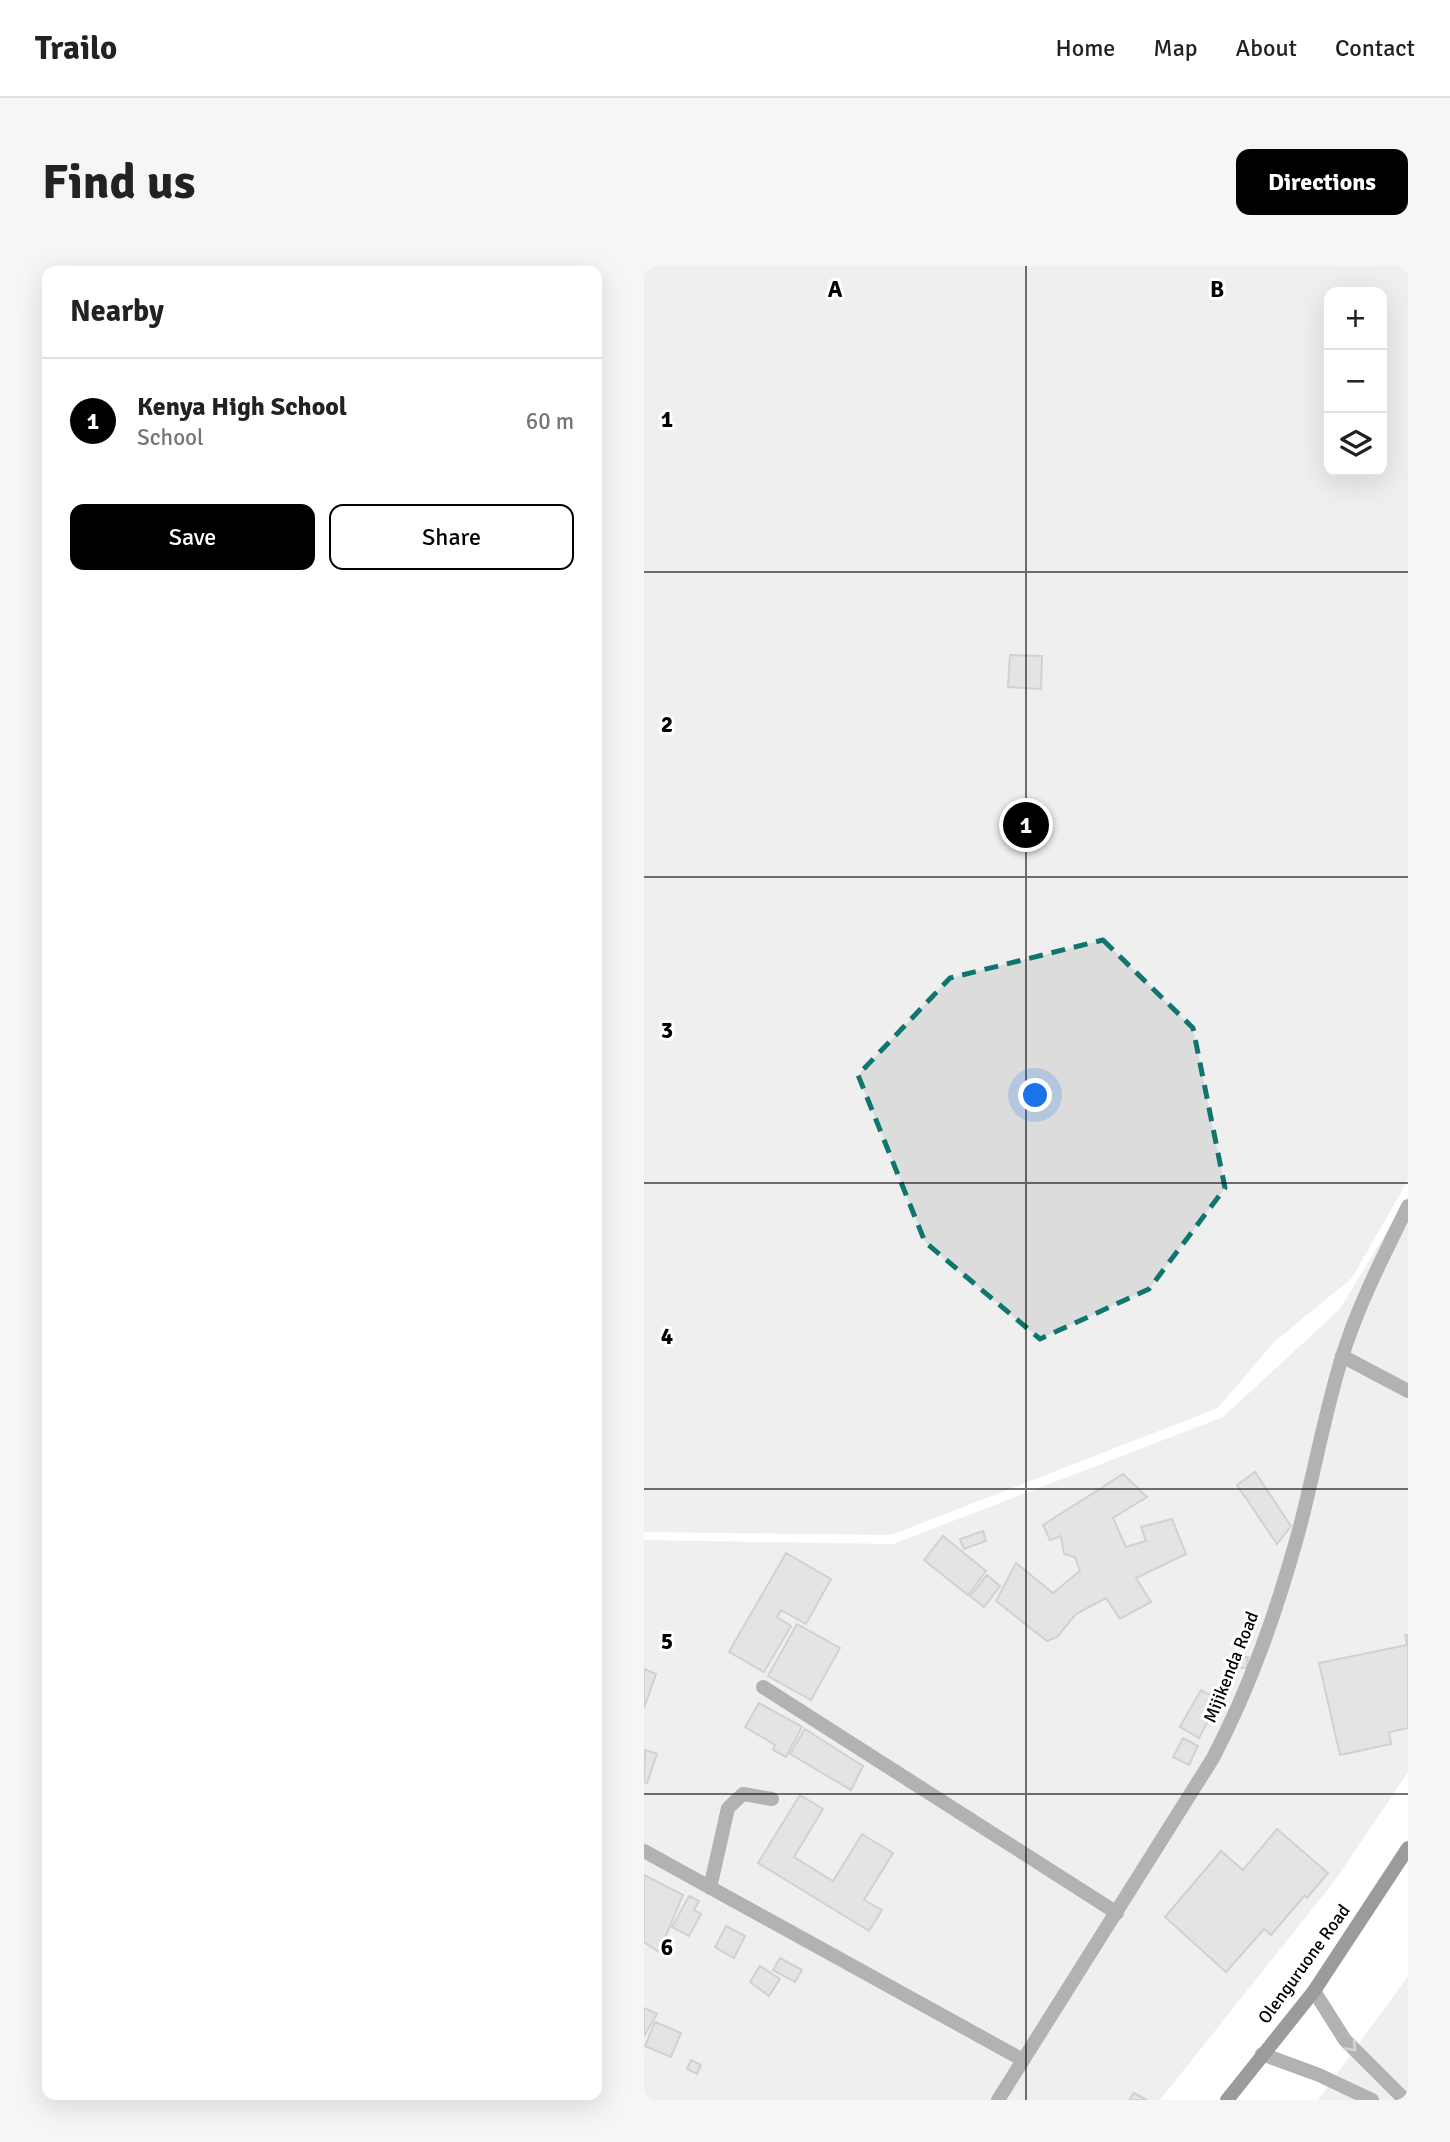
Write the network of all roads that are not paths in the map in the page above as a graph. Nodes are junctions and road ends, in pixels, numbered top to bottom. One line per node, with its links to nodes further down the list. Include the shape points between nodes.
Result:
1 (1408, 1206): 2 (street, Mijikenda Road, via 1375,1272)
2 (1342, 1356): 3 (street); 9 (street, Mijikenda Road, via 1297,1534 1241,1704)
3 (1408, 1391)
4 (763, 1688): 9 (street)
5 (772, 1799): 8 (street, via 743,1794 728,1808)
6 (1408, 1848): 10 (street, Olenguruone Road)
7 (644, 1852): 8 (street)
8 (710, 1888): 12 (street)
9 (1117, 1913): 12 (street, Mijikenda Road)
10 (1314, 1991): 11 (street, Olenguruone Road); 16 (street, one-way to 16, via 1346,2040)
11 (1262, 2054): 14 (street, Olenguruone Road); 15 (street)
12 (1023, 2060): 13 (street, Mijikenda Road)
13 (998, 2100)
14 (1227, 2100)
15 (1372, 2100)
16 (1405, 2100)

